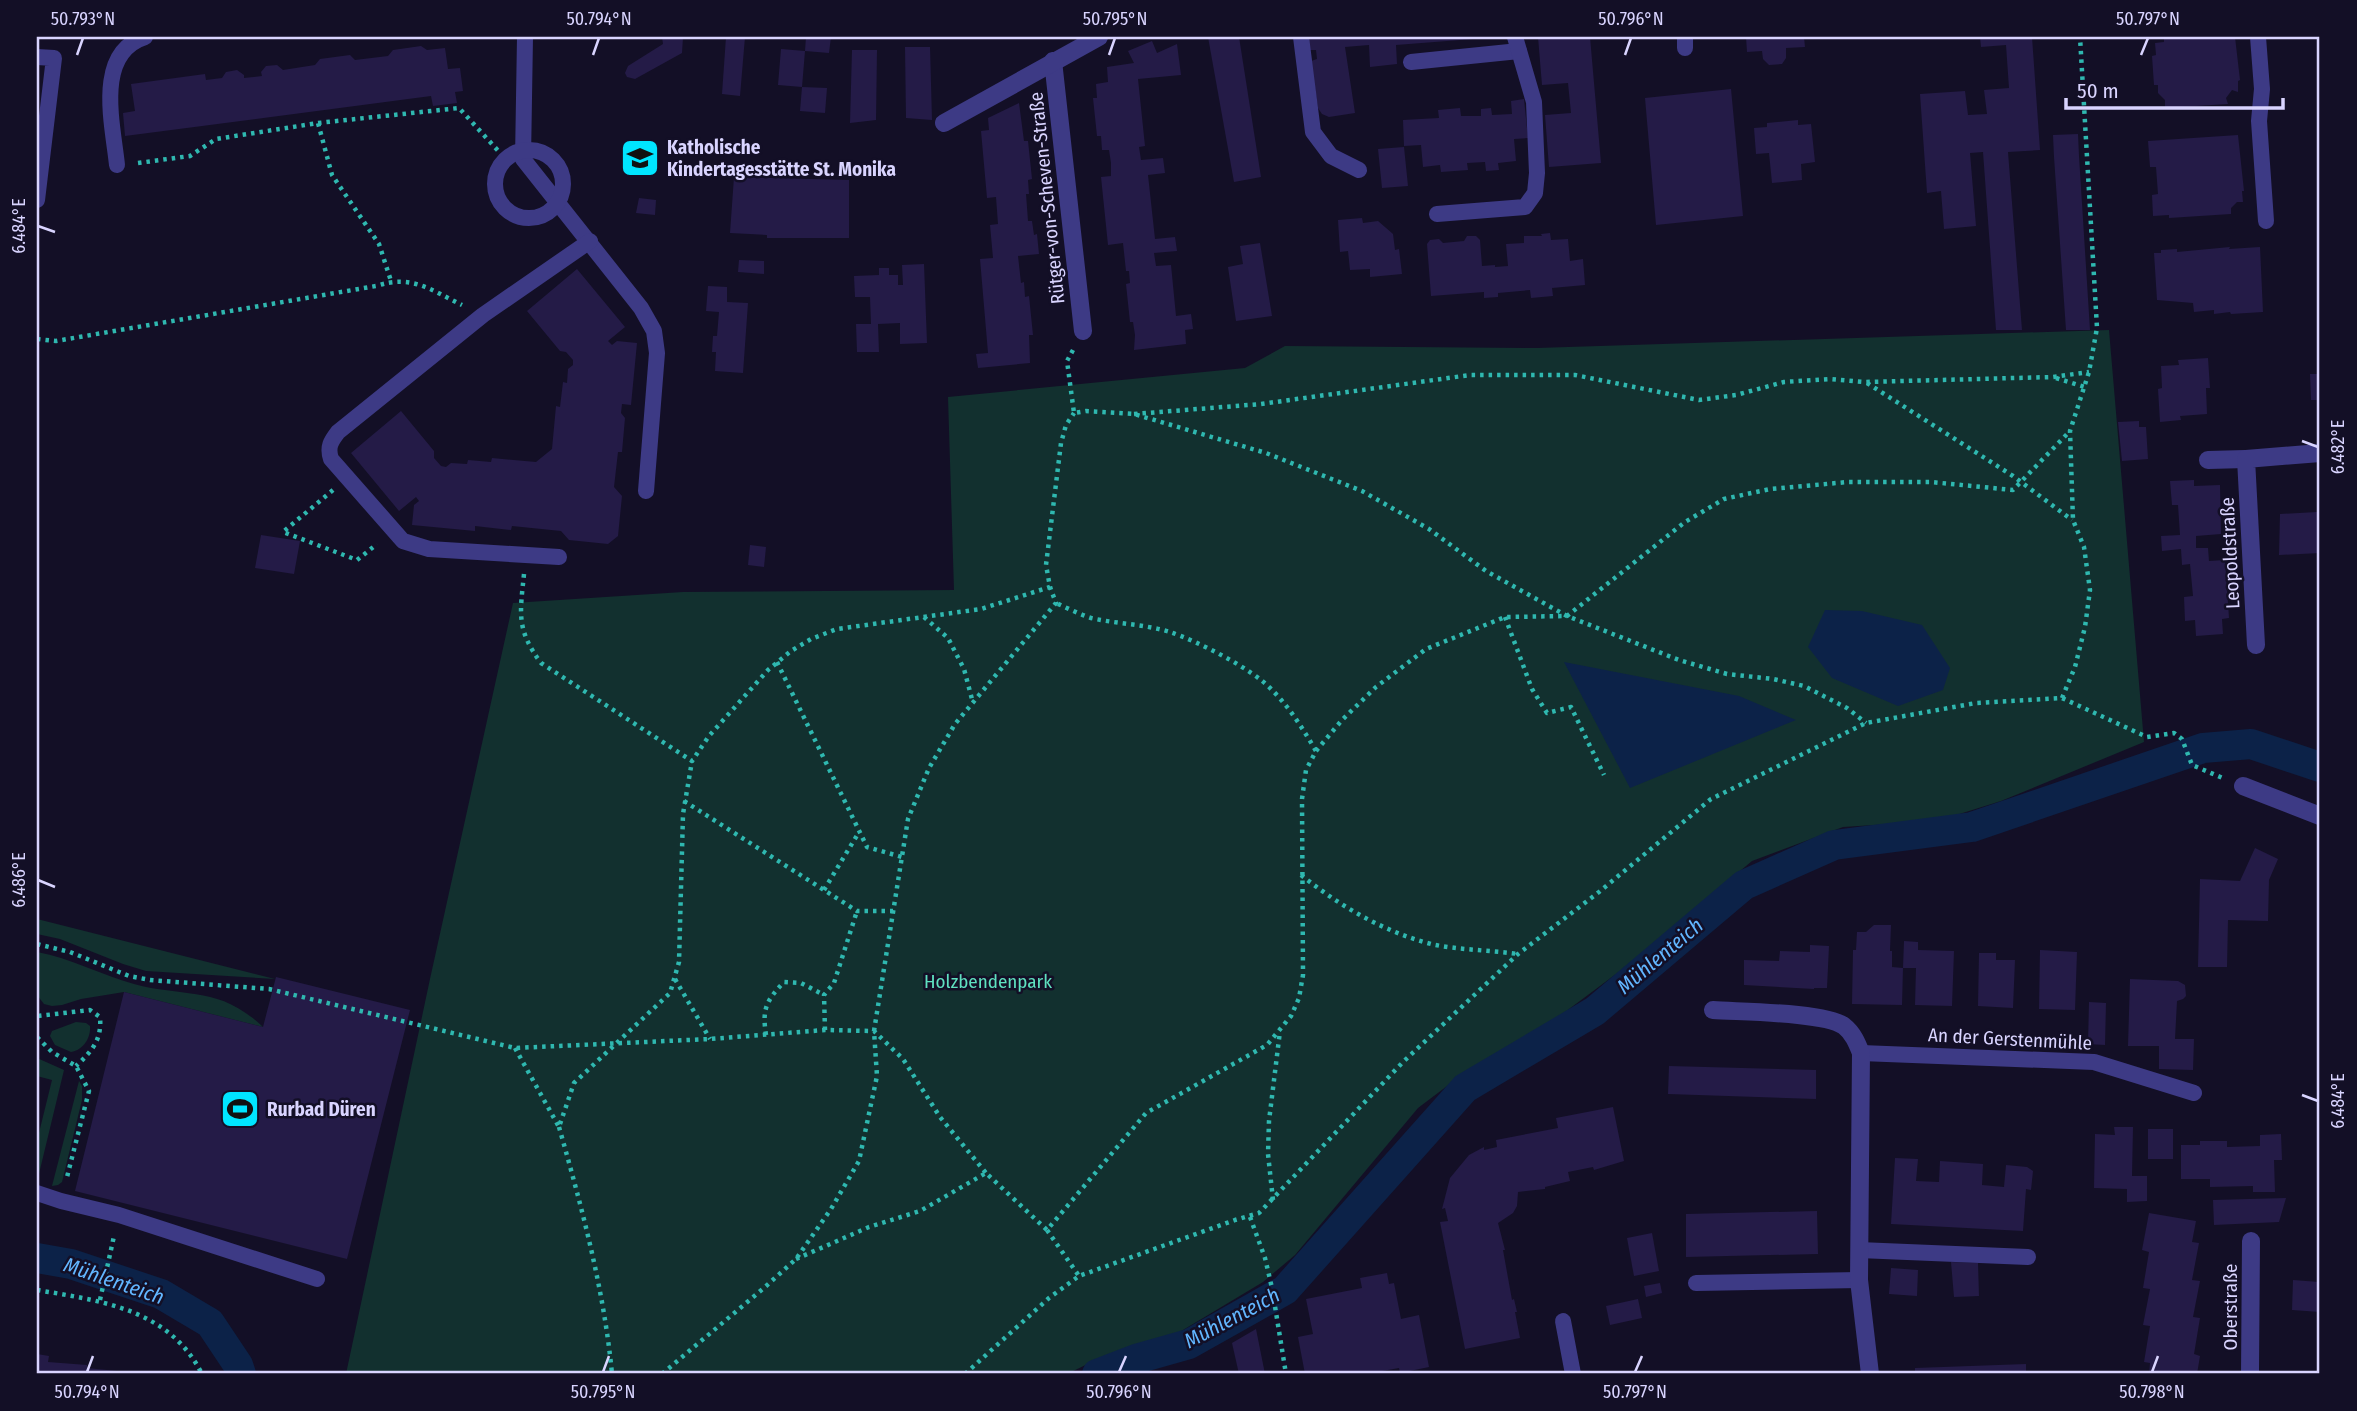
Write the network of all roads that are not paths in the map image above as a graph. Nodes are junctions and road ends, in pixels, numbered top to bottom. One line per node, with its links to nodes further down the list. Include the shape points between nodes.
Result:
1 (145, 37): 12 (lane, via 134,40 115,63 109,95)
2 (525, 37): 11 (lane)
3 (1099, 37): 8 (street, Rütger-von-Scheven-Straße)
4 (1301, 37): 13 (lane, via 1313,132 1331,156)
5 (2258, 37): 17 (lane)
6 (1517, 44): 9 (lane); 16 (lane, via 1534,102 1535,193 1525,207)
7 (37, 57): 14 (lane, via 54,58)
8 (1053, 61): 10 (street, Rütger-von-Scheven-Straße); 19 (street, Rütger-von-Scheven-Straße)
9 (1411, 61)
10 (944, 123)
11 (522, 150): 15 (lane, via 523,159); 15 (lane, via 536,150 558,164 563,177); 15 (lane, via 510,155 495,177 501,204 510,213 536,218)
12 (117, 165)
13 (1359, 170)
14 (37, 201)
15 (558, 203): 18 (lane)
16 (1437, 214)
17 (2266, 221)
18 (590, 241): 23 (lane, via 654,331 657,353); 24 (lane, via 483,315 338,432 328,451 403,541 422,548)
19 (1083, 331)
20 (2320, 453): 21 (street)
21 (2246, 459): 22 (street); 25 (street, Leopoldstraße)
22 (2208, 460)
23 (646, 491)
24 (559, 557)
25 (2256, 645)
26 (2243, 786): 27 (street)
27 (2320, 816)
28 (1713, 1010): 29 (street, via 1824,1017 1843,1025)
29 (1861, 1054): 30 (lane, An der Gerstenmühle, via 2094,1062); 33 (street)
30 (2194, 1093)
31 (37, 1193): 35 (lane)
32 (2251, 1241): 41 (street, Oberstraße)
33 (1859, 1250): 34 (lane); 36 (street)
34 (2028, 1257)
35 (317, 1279)
36 (1859, 1280): 37 (lane); 40 (street)
37 (1696, 1283)
38 (1563, 1321): 39 (lane)
39 (1573, 1374)
40 (1870, 1374)
41 (2250, 1374)

